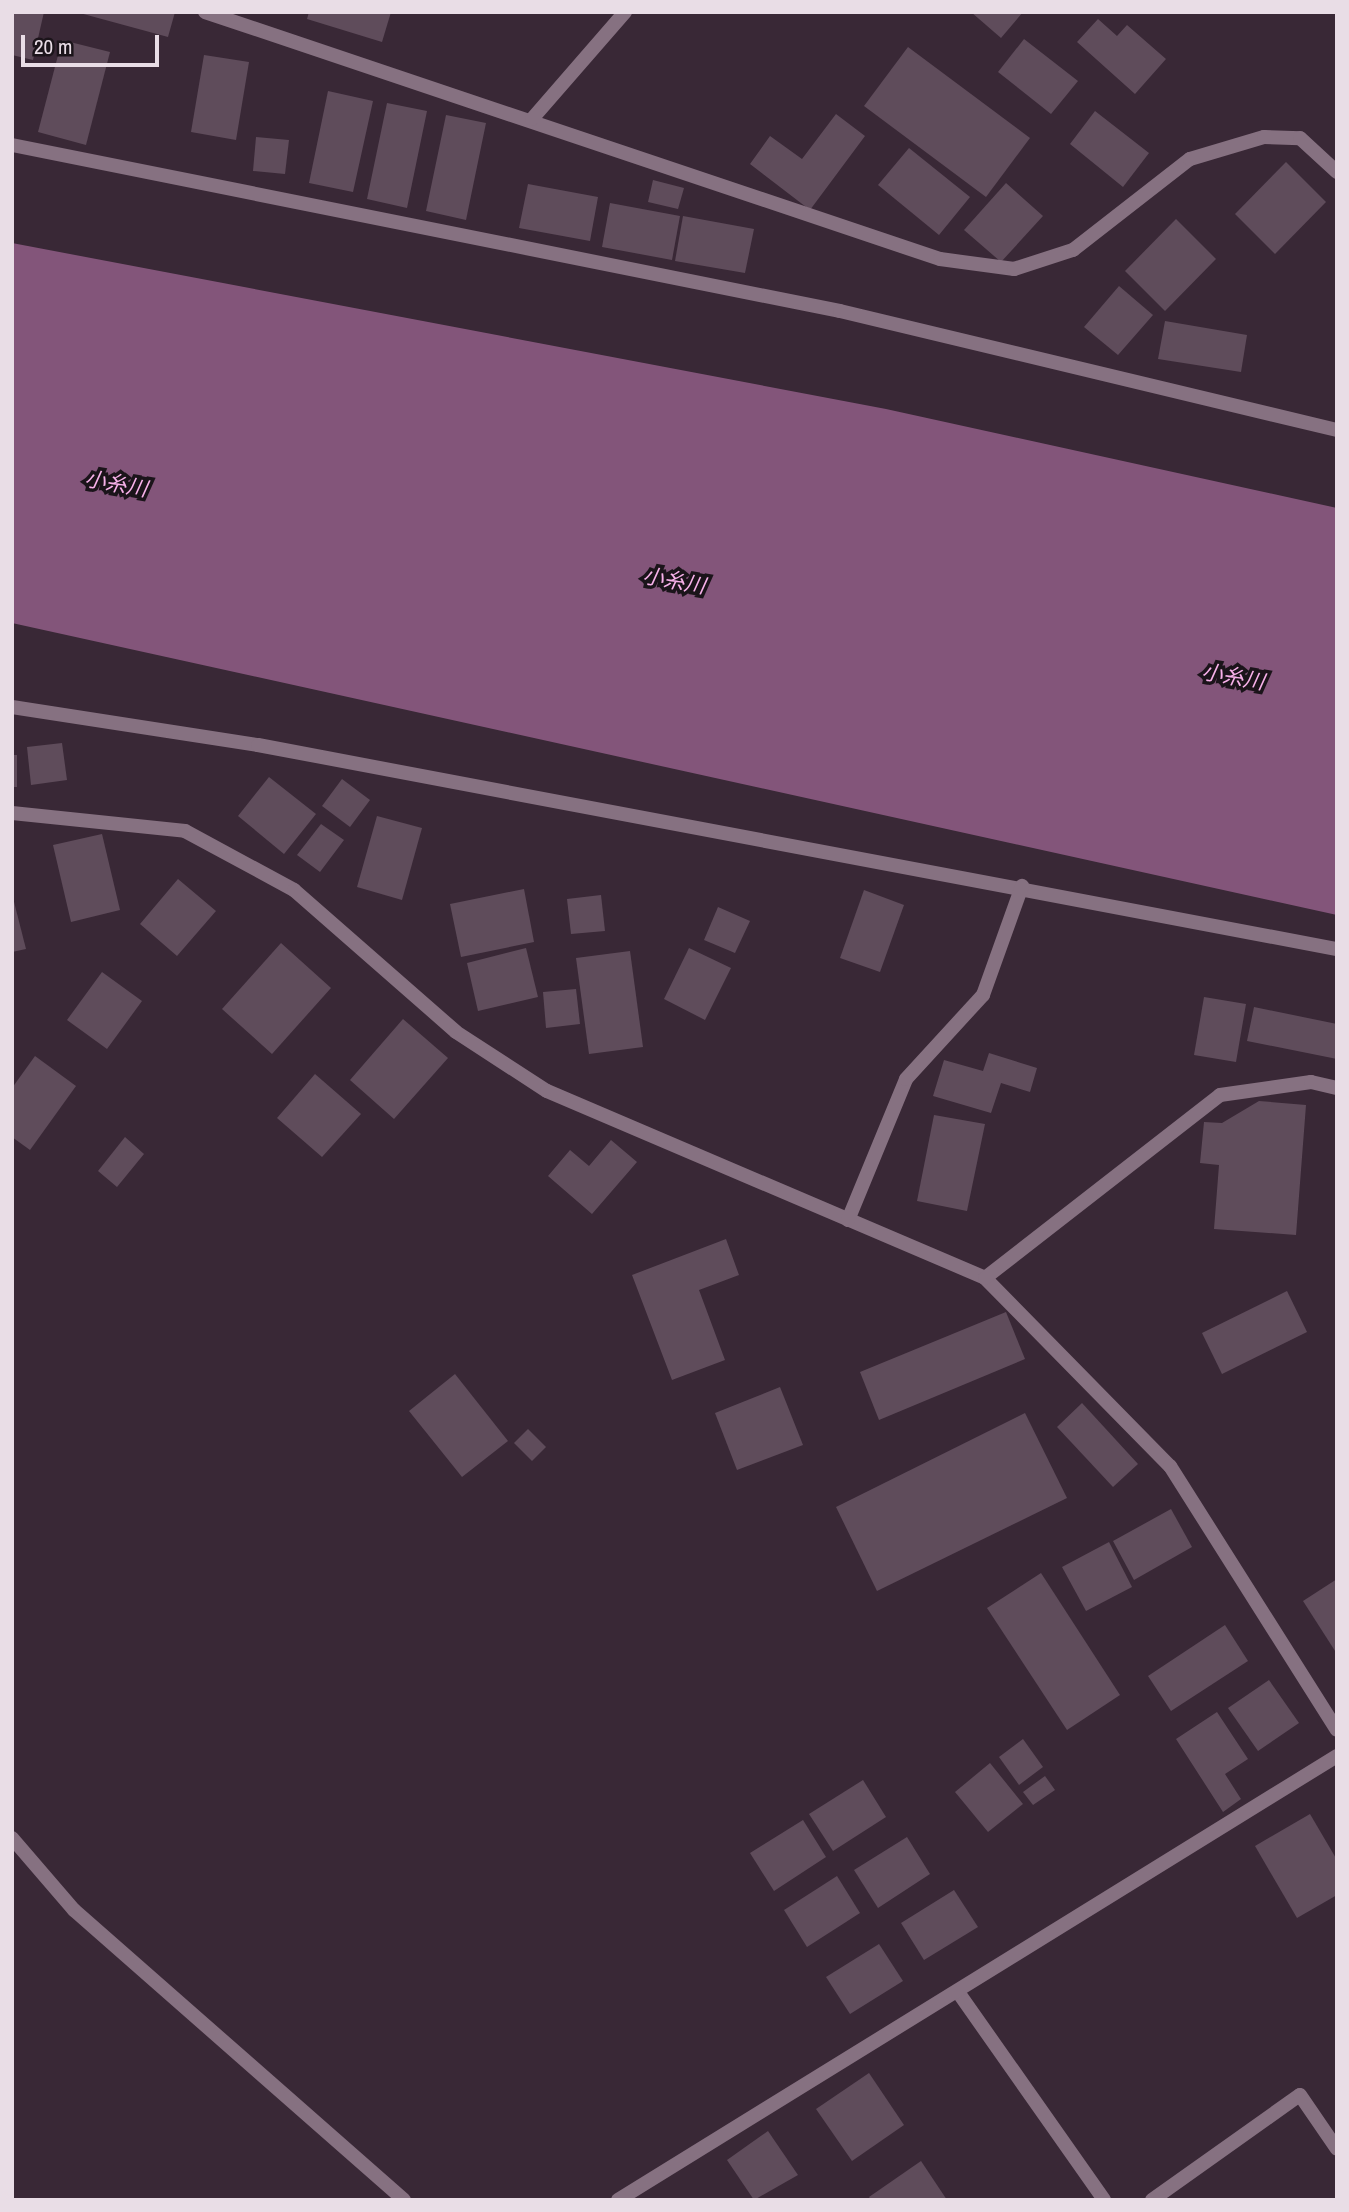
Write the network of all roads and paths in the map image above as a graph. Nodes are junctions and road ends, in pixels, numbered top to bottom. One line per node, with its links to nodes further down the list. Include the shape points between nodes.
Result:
1 (205, 12): 3 (street)
2 (625, 12): 3 (street)
3 (532, 119): 5 (street, via 940,259 1014,269 1073,250 1190,159 1264,137 1300,138)
4 (12, 145): 6 (street, via 840,311)
5 (1337, 172)
6 (1337, 430)
7 (12, 707): 9 (street, via 258,746)
8 (12, 813): 12 (street, via 185,831 294,890 456,1032 547,1091)
9 (1022, 886): 10 (street); 12 (street, via 983,995 906,1079)
10 (1337, 949)
11 (1337, 1088): 13 (street, via 1311,1082 1220,1095)
12 (848, 1220): 13 (street)
13 (985, 1278): 14 (street, via 1170,1466)
14 (1337, 1730)
15 (1337, 1756): 17 (street)
16 (12, 1838): 19 (street, via 74,1910)
17 (958, 1992): 20 (street); 21 (street)
18 (1337, 2149): 22 (street, via 1300,2095)
19 (404, 2200)
20 (618, 2200)
21 (1104, 2200)
22 (1152, 2200)

